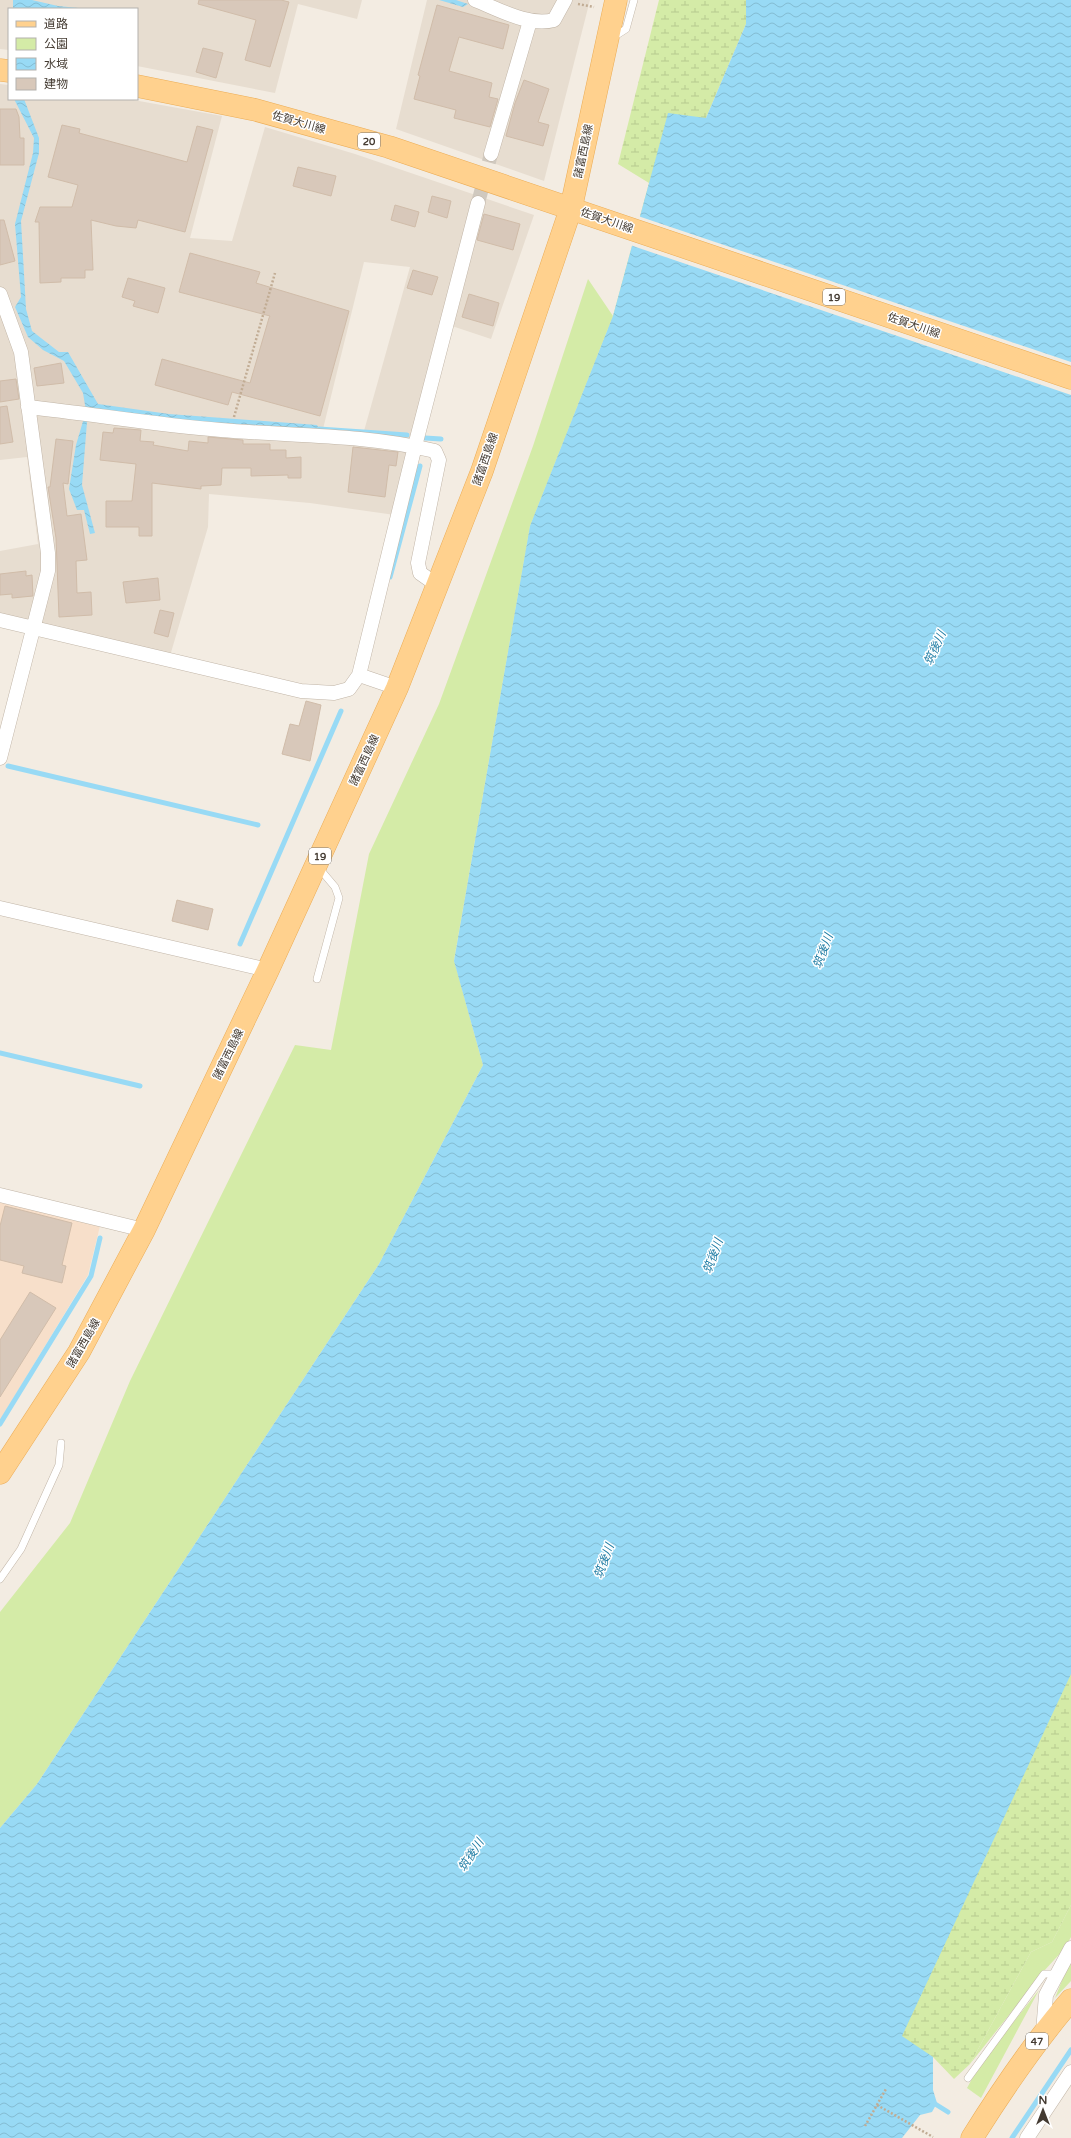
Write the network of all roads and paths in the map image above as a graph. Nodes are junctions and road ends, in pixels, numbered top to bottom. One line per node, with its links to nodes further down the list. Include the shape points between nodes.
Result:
1 (475, 0): 5 (street)
2 (565, 0): 5 (street, via 554,20)
3 (616, 0): 6 (main road, 諸富西島線 / 19)
4 (634, 0): 6 (lane, via 626,29)
5 (530, 21): 8 (street)
6 (607, 41): 10 (main road, 諸富西島線 / 19)
7 (138, 86): 10 (main road, 佐賀大川線 / 20, via 256,110 381,145)
8 (491, 154)
9 (478, 203): 17 (street)
10 (571, 208): 11 (main road, 佐賀大川線 / 20); 18 (main road, 諸富西島線 / 19, via 482,471)
11 (597, 216): 14 (main road, 佐賀大川線 / 19)
12 (275, 273): 16 (path)
13 (0, 294): 15 (street, via 20,352)
14 (1071, 378)
15 (28, 407): 17 (street, via 80,412 159,425 325,436); 20 (street, via 48,553 48,571)
16 (235, 413)
17 (415, 446): 18 (street, via 435,451 439,460 418,563 420,573); 21 (street)
18 (437, 585): 22 (main road, 諸富西島線 / 19)
19 (0, 620): 20 (street)
20 (32, 627): 21 (street, via 301,691 334,693 348,689); 23 (street)
21 (359, 675): 22 (street)
22 (397, 688): 24 (main road, 諸富西島線 / 19)
23 (0, 758)
24 (316, 864): 26 (main road, 諸富西島線 / 19); 27 (lane, via 335,887 339,898)
25 (0, 908): 26 (street)
26 (268, 970): 29 (main road, 諸富西島線 / 19)
27 (317, 979)
28 (0, 1195): 29 (street)
29 (144, 1230): 31 (main road, 諸富西島線 / 19, via 79,1352)
30 (60, 1443): 32 (lane, via 59,1465 21,1549)
31 (0, 1473)
32 (0, 1579)
33 (1071, 1948): 34 (street)
34 (1057, 1974): 36 (street, via 1046,1995); 38 (lane, via 1044,1974)
35 (1071, 2000): 36 (main road, 47)
36 (1043, 2032): 43 (main road, 47)
37 (1071, 2072): 44 (street)
38 (968, 2078)
39 (886, 2089): 40 (path)
40 (877, 2105): 41 (path); 42 (path)
41 (865, 2126)
42 (933, 2137)
43 (972, 2138)
44 (1027, 2138)

